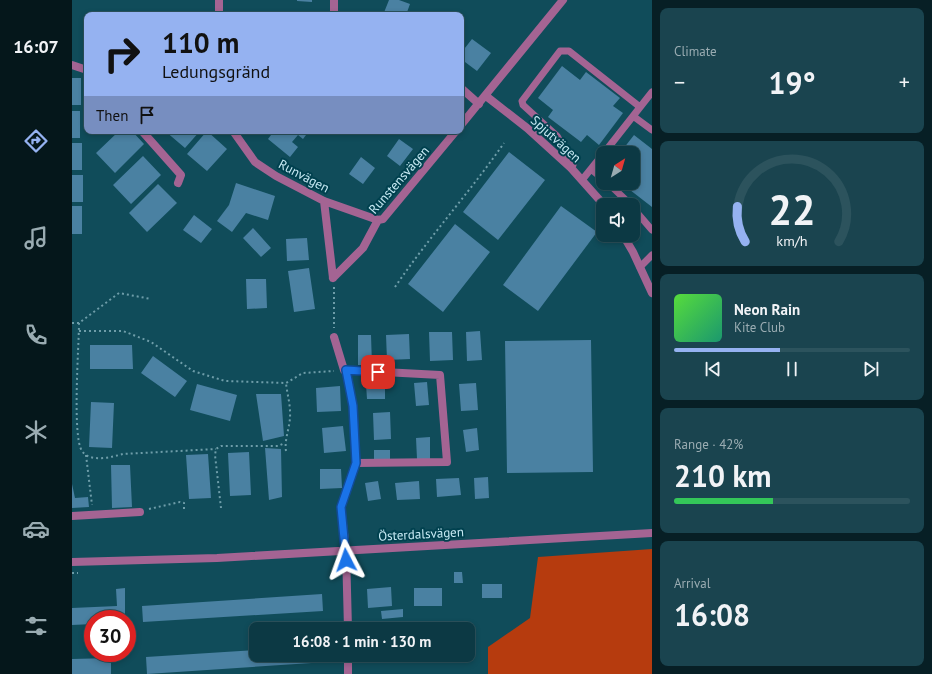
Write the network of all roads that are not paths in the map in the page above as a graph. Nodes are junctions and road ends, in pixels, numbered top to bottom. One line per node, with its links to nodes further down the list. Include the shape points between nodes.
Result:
1 (219, 0): 4 (street)
2 (334, 0): 5 (street)
3 (563, 0): 10 (street)
4 (219, 12)
5 (334, 12)
6 (72, 65): 7 (street)
7 (84, 69)
8 (464, 91): 11 (street)
9 (652, 92): 12 (lane)
10 (486, 96): 11 (street); 21 (street, Spjutvägen, via 527,128)
11 (479, 104): 14 (street)
12 (640, 107): 13 (lane); 21 (lane, via 569,51 560,51 522,101 523,105 557,136 573,165)
13 (633, 116): 15 (lane); 19 (lane)
14 (464, 122)
15 (652, 130)
16 (145, 134): 25 (street, via 181,175)
17 (235, 134): 29 (street, Runvägen, via 255,162)
18 (454, 134): 31 (street, Runstensvägen, via 383,219)
19 (609, 146)
20 (596, 162): 22 (lane)
21 (571, 168): 24 (street, Spjutvägen)
22 (591, 169): 23 (lane); 24 (lane)
23 (596, 173)
24 (582, 180): 27 (street, Spjutvägen)
25 (178, 183)
26 (615, 190): 28 (lane)
27 (598, 198)
28 (624, 198)
29 (324, 201): 31 (street, Runvägen); 31 (street, Runstensvägen, via 333,278 363,248)
30 (640, 216): 32 (lane)
31 (378, 220)
32 (652, 230)
33 (627, 242): 35 (street)
34 (652, 255): 35 (lane)
35 (640, 267): 36 (street)
36 (649, 278): 37 (street)
37 (652, 293)
38 (334, 337): 39 (street)
39 (345, 370): 40 (street, via 353,406); 40 (street, via 440,375 447,462)
40 (356, 463): 44 (street, via 341,507)
41 (140, 512): 42 (street)
42 (72, 516)
43 (652, 533): 44 (street, Österdalsvägen)
44 (346, 550): 45 (street, Österdalsvägen, via 217,558); 46 (street)
45 (72, 562)
46 (348, 622)
47 (348, 662): 48 (street)
48 (348, 674)

